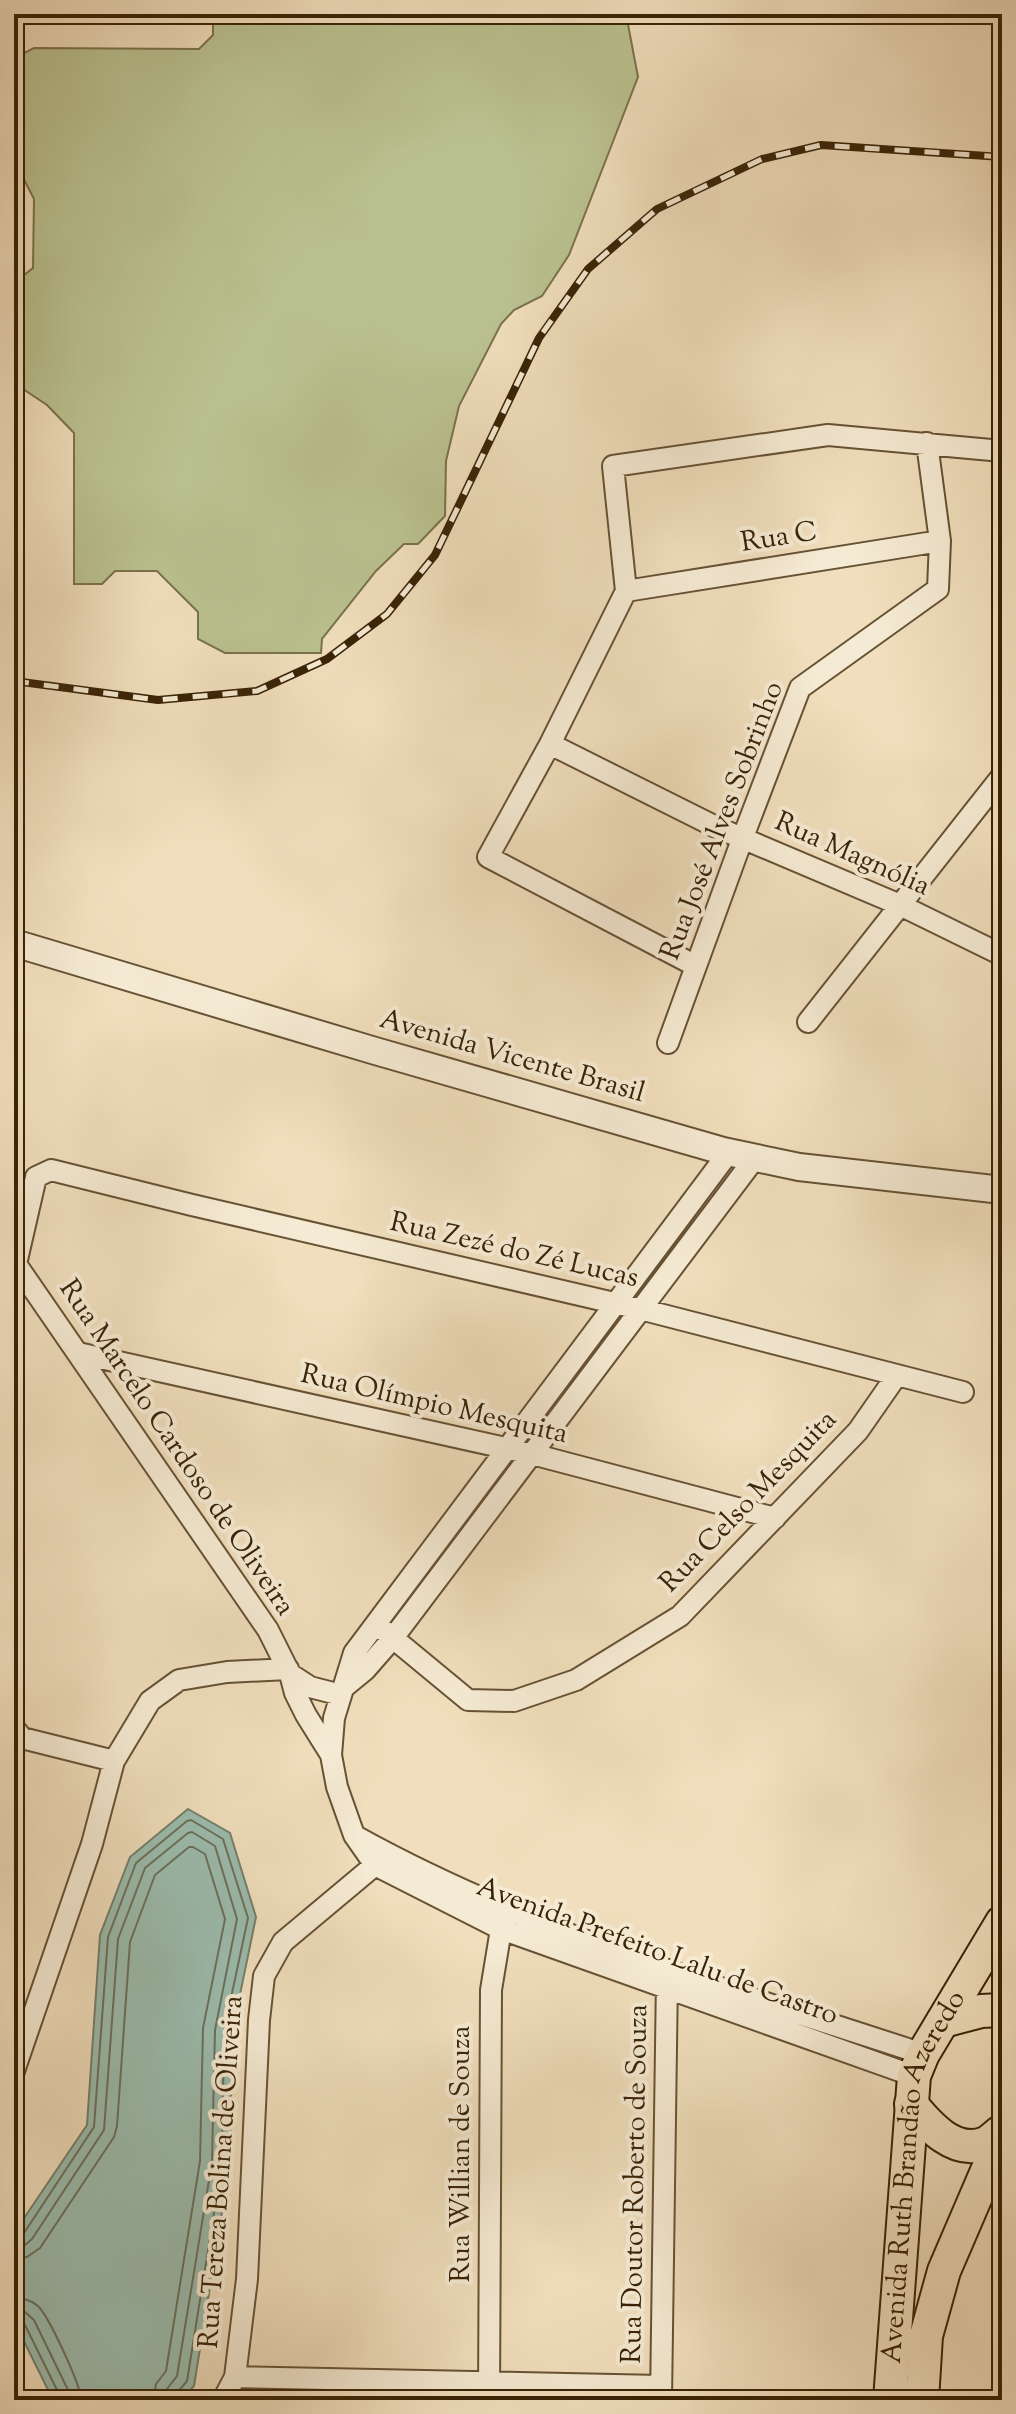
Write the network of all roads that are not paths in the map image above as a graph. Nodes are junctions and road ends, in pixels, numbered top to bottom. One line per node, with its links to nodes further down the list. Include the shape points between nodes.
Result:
1 (927, 443): 2 (street); 3 (street, Rua José Alves Sobrinho); 4 (street, via 828,435 613,466)
2 (1002, 451)
3 (940, 541): 4 (street, Rua C); 7 (street, Rua José Alves Sobrinho, via 938,589 800,688)
4 (626, 591): 5 (street)
5 (550, 744): 7 (street, Rua Magnólia); 11 (street, via 488,857)
6 (1002, 776): 8 (street)
7 (743, 837): 8 (street, Rua Magnólia); 11 (street, Rua José Alves Sobrinho)
8 (900, 905): 10 (street, Rua Magnólia); 12 (street)
9 (14, 943): 14 (street, Avenida Vicente Brasil)
10 (1002, 955)
11 (696, 966): 13 (street, Rua José Alves Sobrinho)
12 (808, 1022)
13 (668, 1043)
14 (742, 1155): 16 (street, Avenida Vicente Brasil, via 799,1167); 17 (street, Avenida Prefeito Lalu de Castro); 18 (street)
15 (51, 1170): 17 (street, Rua Zezé do Zé Lucas); 19 (street, Rua Marcelo Cardoso de Oliveira, via 36,1177 16,1264)
16 (1002, 1190)
17 (616, 1303): 18 (street, Rua Zezé do Zé Lucas); 22 (street, Avenida Prefeito Lalu de Castro)
18 (640, 1309): 20 (street, Rua Zezé do Zé Lucas); 23 (street)
19 (78, 1353): 22 (street, Rua Olímpio Mesquita); 27 (street, Rua Marcelo Cardoso de Oliveira, via 238,1584)
20 (897, 1375): 21 (street, Rua Zezé do Zé Lucas); 24 (street, Rua Celso Mesquita, via 858,1431)
21 (963, 1392)
22 (507, 1449): 23 (street, Rua Olímpio Mesquita); 25 (street, Avenida Prefeito Lalu de Castro)
23 (532, 1454): 24 (street, Rua Olímpio Mesquita); 26 (street)
24 (775, 1518): 26 (street, Rua Celso Mesquita, via 680,1616 576,1680 514,1701 468,1700)
25 (376, 1624): 26 (street, Rua Celso Mesquita); 28 (street, Avenida Prefeito Lalu de Castro, via 354,1653)
26 (393, 1638): 28 (street)
27 (289, 1671): 28 (street, via 310,1687); 30 (street, via 295,1693); 31 (street, via 227,1672 179,1680 150,1701)
28 (342, 1691): 30 (street, Avenida Prefeito Lalu de Castro)
29 (14, 1728): 31 (street, via 22,1738)
30 (331, 1755): 32 (street, Avenida Prefeito Lalu de Castro, via 354,1835)
31 (114, 1761): 38 (street, via 92,1844)
32 (380, 1859): 33 (street, Avenida Prefeito Lalu de Castro); 41 (street, Rua Tereza Bolina de Oliveira, via 283,1942 264,1976 247,2279)
33 (504, 1920): 35 (street, Avenida Prefeito Lalu de Castro); 43 (street, Rua Willian de Souza, via 491,1990)
34 (1002, 1922): 37 (main road, Avenida Ruth Brandão Azeredo)
35 (666, 1978): 39 (street, Avenida Prefeito Lalu de Castro); 44 (street, Rua Doutor Roberto de Souza)
36 (1002, 2010): 37 (main road)
37 (943, 2021): 39 (main road, Avenida Ruth Brandão Azeredo)
38 (14, 2071)
39 (916, 2078): 40 (main road, via 932,2129 963,2146); 48 (main road, Avenida Ruth Brandão Azeredo)
40 (1002, 2133): 49 (main road, Avenida Ruth Brandão Azeredo, via 944,2271 926,2336)
41 (235, 2377): 42 (street); 47 (street, Rua Tereza Bolina de Oliveira)
42 (322, 2390): 43 (street)
43 (489, 2392): 44 (street)
44 (661, 2393)
45 (14, 2394): 46 (street)
46 (17, 2400)
47 (223, 2400)
48 (890, 2400)
49 (922, 2400)

